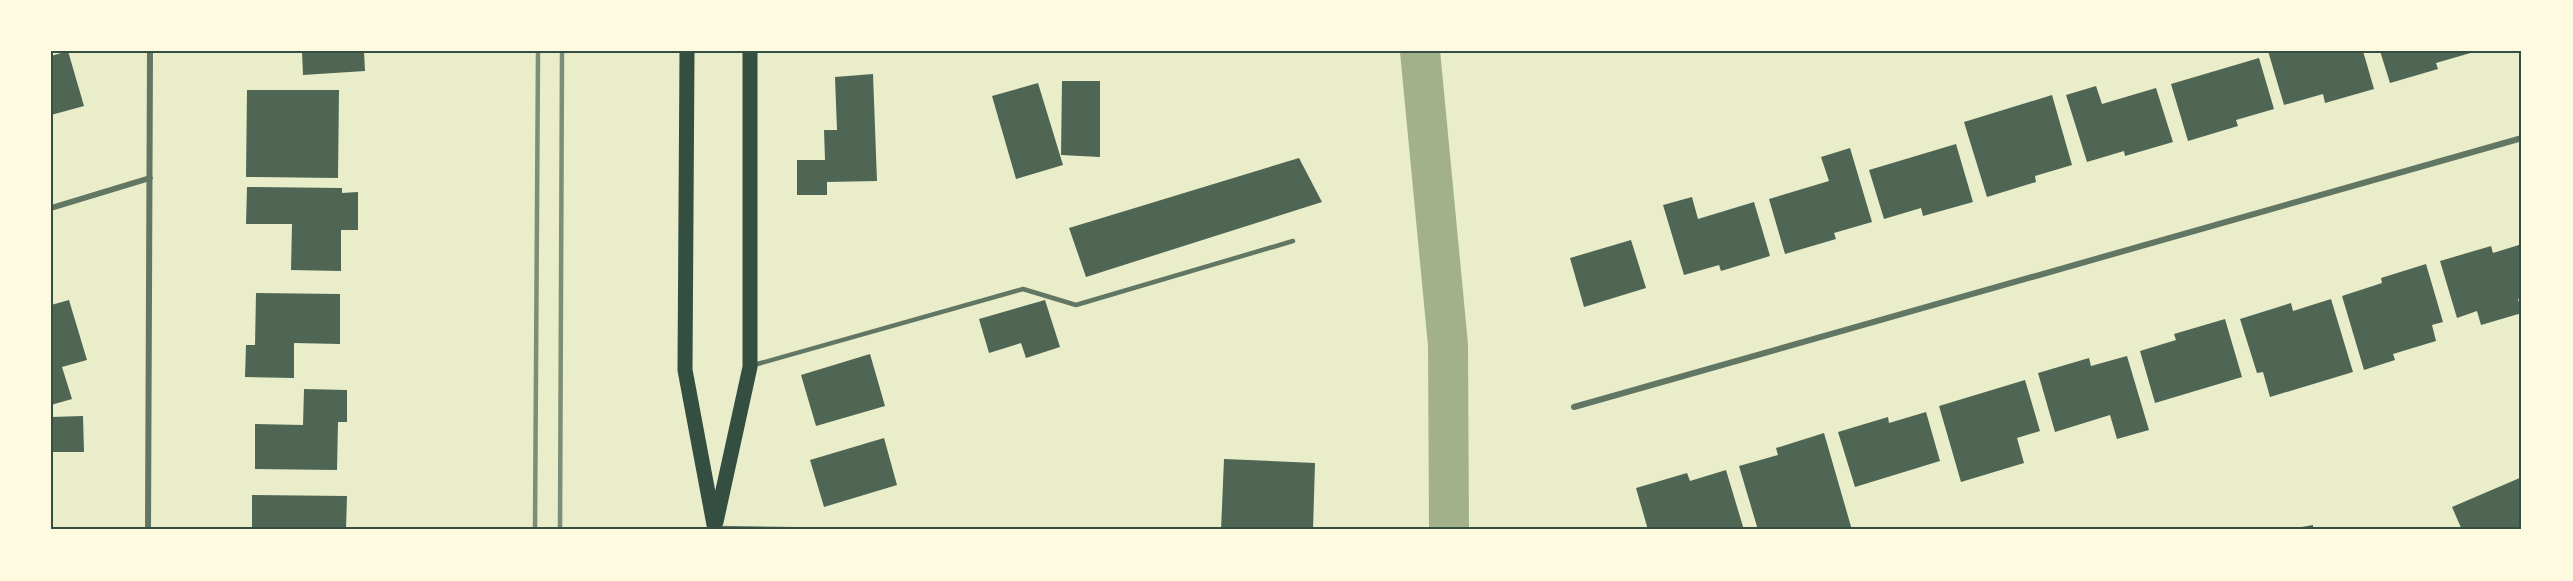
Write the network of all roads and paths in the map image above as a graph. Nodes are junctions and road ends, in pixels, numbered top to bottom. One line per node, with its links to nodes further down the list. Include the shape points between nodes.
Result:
1 (150, 51): 5 (street)
2 (687, 51): 10 (main road, via 685,370)
3 (750, 51): 8 (main road)
4 (2522, 138): 9 (street)
5 (150, 178): 6 (street); 11 (street)
6 (51, 208)
7 (1293, 242): 8 (lane, via 1076,305 1023,289)
8 (750, 367): 10 (main road)
9 (1574, 407)
10 (715, 529): 12 (lane)
11 (148, 530)
12 (845, 530)

